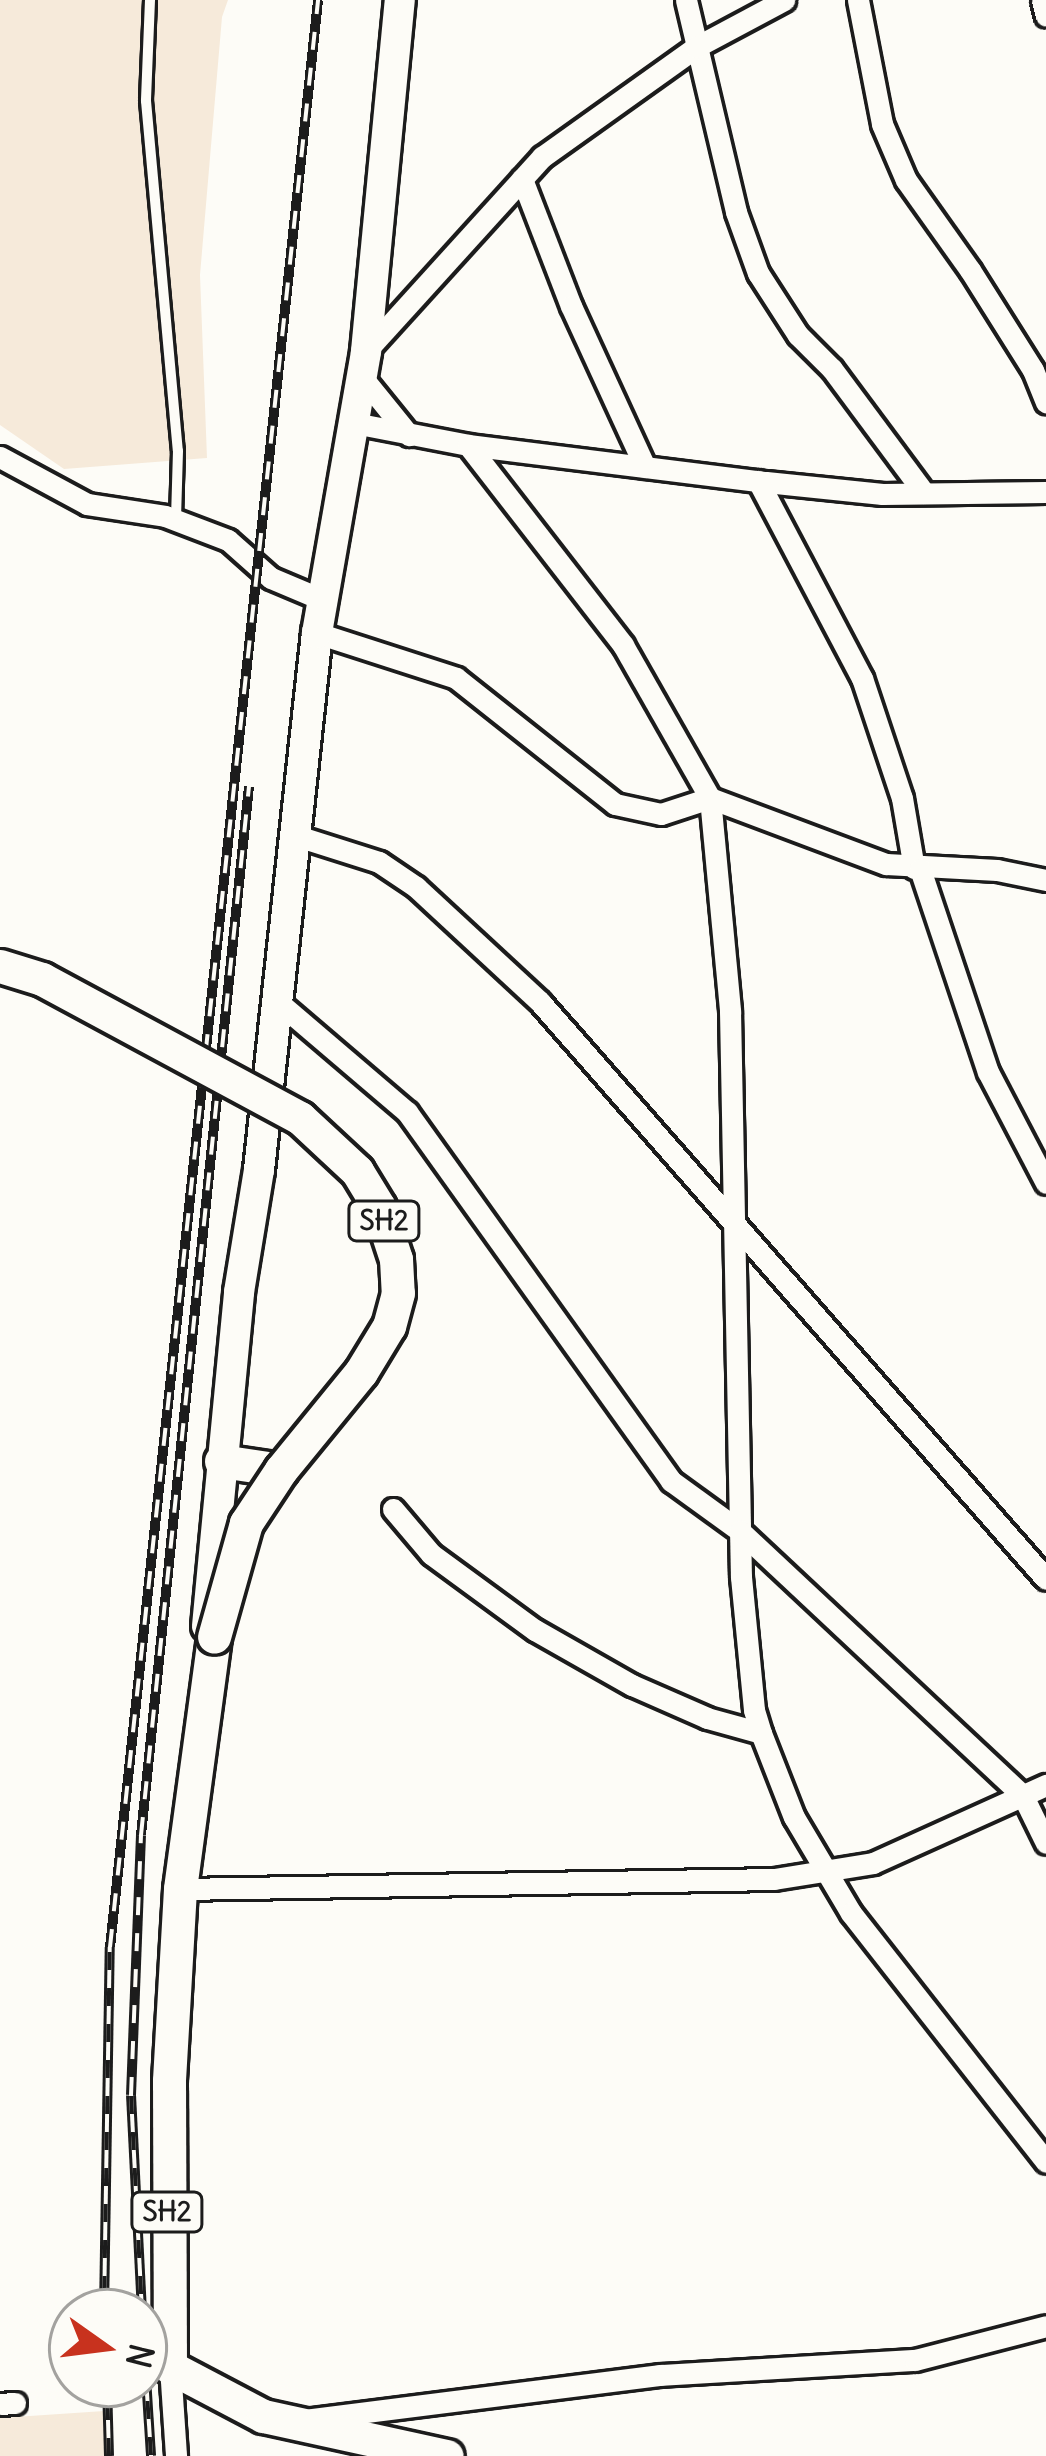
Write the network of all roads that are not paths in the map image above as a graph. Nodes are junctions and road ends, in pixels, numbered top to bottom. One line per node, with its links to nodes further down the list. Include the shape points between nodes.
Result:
1 (150, 0): 20 (lane, via 146,101 178,452)
2 (400, 0): 10 (main road)
3 (686, 0): 8 (street)
4 (784, 0): 8 (street)
5 (858, 0): 11 (street, via 882,124 906,181 970,270)
6 (1042, 0): 7 (street)
7 (1046, 16)
8 (696, 47): 9 (street); 19 (street, via 758,273)
9 (522, 179): 10 (street); 16 (street)
10 (364, 364): 12 (main road); 13 (street)
11 (1046, 402)
12 (354, 423): 13 (street); 21 (main road)
13 (410, 435): 14 (street)
14 (468, 445): 16 (street); 23 (street, via 623,645)
15 (0, 458): 20 (street, via 87,504)
16 (645, 467): 17 (street)
17 (758, 481): 19 (street); 25 (street, via 862,678)
18 (1046, 492): 19 (street)
19 (924, 493)
20 (176, 520): 21 (street, via 228,540 271,578)
21 (323, 600): 22 (main road)
22 (317, 633): 23 (street, via 455,678 615,804 661,814); 24 (main road)
23 (710, 798): 25 (street); 30 (street, via 730,1011)
24 (297, 836): 28 (main road); 30 (street, via 379,862 416,887 540,1003)
25 (917, 868): 26 (street); 29 (street, via 988,1072)
26 (1046, 880)
27 (0, 966): 32 (main road, SH2, bridge, via 42,980 300,1118 357,1171 379,1207 396,1258 389,1326 362,1372)
28 (277, 1001): 31 (main road); 34 (street, via 407,1112 671,1481)
29 (1046, 1184)
30 (734, 1224): 34 (street); 35 (street)
31 (221, 1461): 32 (main road); 37 (main road)
32 (280, 1470): 37 (main road, SH2, bridge, via 246,1523 214,1637)
33 (393, 1508): 36 (street, via 431,1553 536,1630 632,1685)
34 (740, 1531): 36 (street); 39 (street)
35 (1046, 1579)
36 (761, 1733): 41 (street)
37 (195, 1764): 42 (main road, SH2)
38 (1046, 1786): 39 (street)
39 (1023, 1796): 40 (street); 41 (street, via 873,1863)
40 (1046, 1843)
41 (826, 1872): 42 (street, via 591,1885); 43 (street)
42 (180, 1888): 45 (main road, SH2, via 169,2081)
43 (1046, 2162)
44 (1046, 2326): 46 (street, via 915,2360 660,2375)
45 (170, 2367): 46 (main road); 47 (street)
46 (290, 2423): 48 (main road)
47 (176, 2456)
48 (447, 2456)

